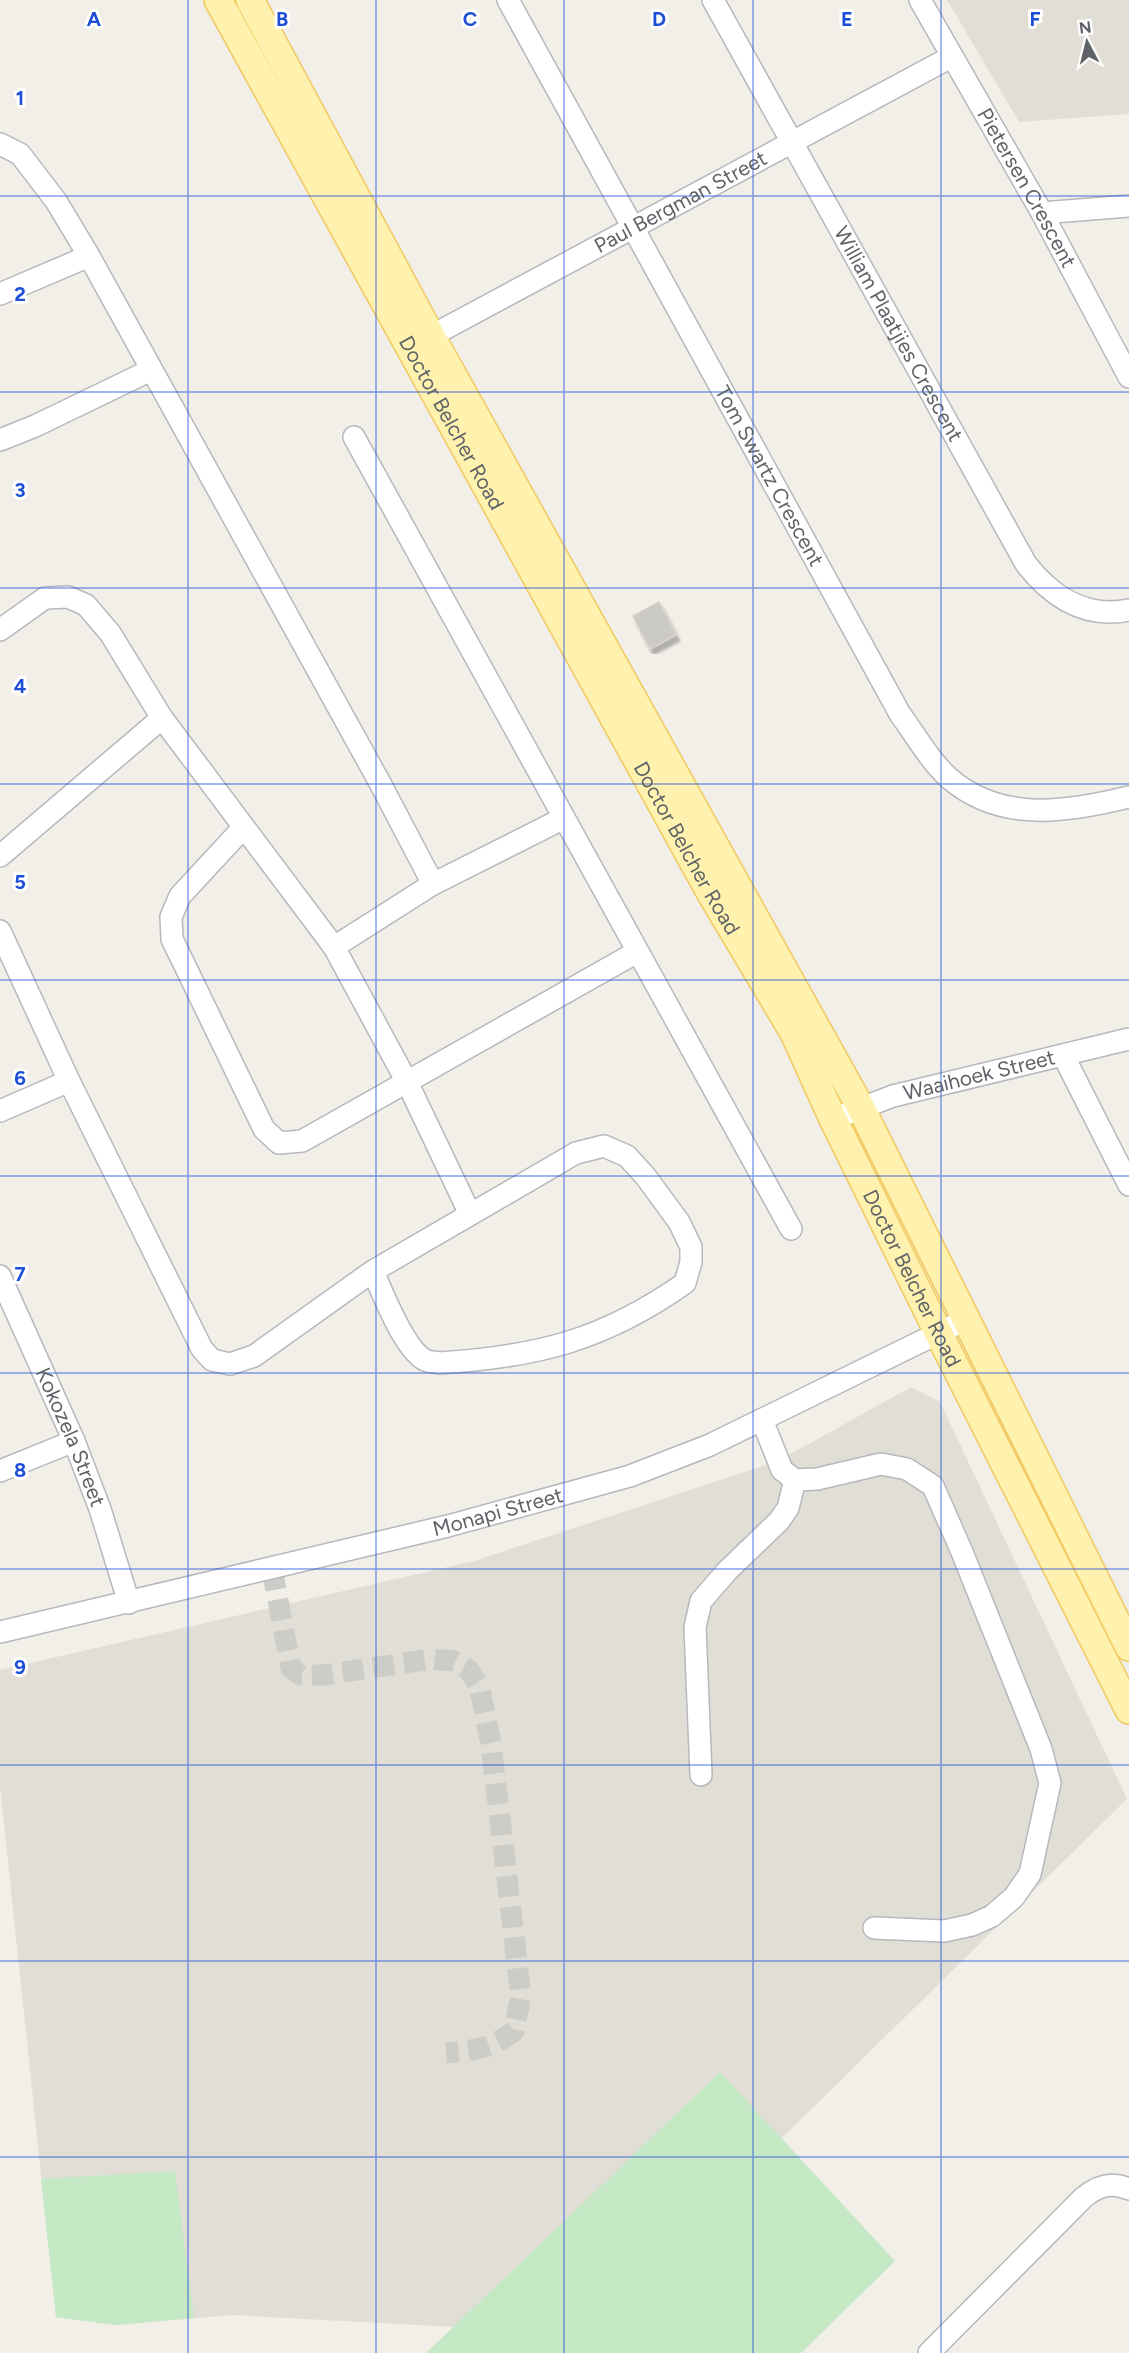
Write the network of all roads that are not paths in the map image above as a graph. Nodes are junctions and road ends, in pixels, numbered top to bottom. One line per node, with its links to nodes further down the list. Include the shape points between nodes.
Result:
1 (218, 0): 14 (main road, Doctor Belcher Road)
2 (250, 0): 14 (main road, Doctor Belcher Road)
3 (508, 0): 11 (street, Tom Swartz Crescent)
4 (713, 0): 7 (street, William Plaatjies Crescent)
5 (920, 0): 6 (street, Pietersen Crescent)
6 (951, 57): 7 (street, Paul Bergman Street); 10 (street, Pietersen Crescent)
7 (794, 143): 11 (street, Paul Bergman Street); 19 (street, William Plaatjies Crescent, via 1026,564 1058,597 1080,608 1098,612)
8 (0, 144): 12 (street, via 20,154 56,201)
9 (1129, 206): 10 (street)
10 (1042, 213): 16 (street, Pietersen Crescent)
11 (634, 228): 14 (street, Paul Bergman Street); 22 (street, Tom Swartz Crescent, via 900,714 930,758 967,791 1016,811 1062,810)
12 (89, 256): 13 (street); 15 (street)
13 (0, 294)
14 (420, 342): 34 (main road, Doctor Belcher Road); 36 (main road, Doctor Belcher Road, via 710,892 794,1033)
15 (151, 370): 18 (street); 26 (street)
16 (1129, 377)
17 (354, 437): 23 (street)
18 (0, 440)
19 (1129, 610)
20 (0, 630): 21 (street, via 45,598 68,597 86,605 110,633)
21 (162, 718): 24 (street); 25 (street)
22 (1129, 797)
23 (564, 818): 26 (street); 29 (street)
24 (243, 828): 28 (street); 33 (street, via 180,896 171,928 172,939 264,1130 279,1143 302,1141)
25 (0, 856)
26 (433, 884): 28 (street)
27 (0, 931): 32 (street)
28 (334, 947): 33 (street)
29 (637, 952): 33 (street); 39 (street)
30 (1129, 1039): 31 (street, Waaihoek Street)
31 (1063, 1055): 34 (street, Waaihoek Street, via 893,1096); 37 (street)
32 (69, 1081): 35 (street); 40 (street, via 202,1349 212,1360 230,1365 254,1356)
33 (407, 1082): 38 (street)
34 (861, 1108): 36 (street, Waaihoek Street); 42 (main road, Doctor Belcher Road)
35 (0, 1111)
36 (833, 1119): 43 (main road, Doctor Belcher Road)
37 (1129, 1185)
38 (470, 1214): 40 (street); 40 (street, via 576,1153 604,1146 627,1155 646,1177 679,1222 691,1247 692,1262 685,1283 598,1334 560,1347 439,1363 424,1360 408,1340 389,1311)
39 (792, 1229)
40 (373, 1270)
41 (0, 1276): 45 (street, Kokozela Street)
42 (968, 1319): 43 (street, Monapi Street); 50 (main road, Doctor Belcher Road)
43 (939, 1334): 44 (street, Monapi Street); 51 (main road, Doctor Belcher Road)
44 (762, 1420): 47 (street, via 782,1470); 48 (street, Monapi Street, via 630,1476 448,1526)
45 (74, 1441): 46 (street); 48 (street, Kokozela Street)
46 (0, 1470)
47 (795, 1480): 52 (street, via 788,1508 779,1521 701,1601 695,1627); 53 (street, via 817,1479 881,1464 907,1469 933,1486 1041,1749 1050,1784 1030,1874 1014,1897 992,1916 972,1926 944,1931)
48 (129, 1603): 49 (street, Monapi Street)
49 (0, 1632)
50 (1129, 1647)
51 (1129, 1710)
52 (701, 1775)
53 (874, 1928)
54 (1129, 2189): 55 (street, via 1099,2186 1083,2198)
55 (929, 2353)

